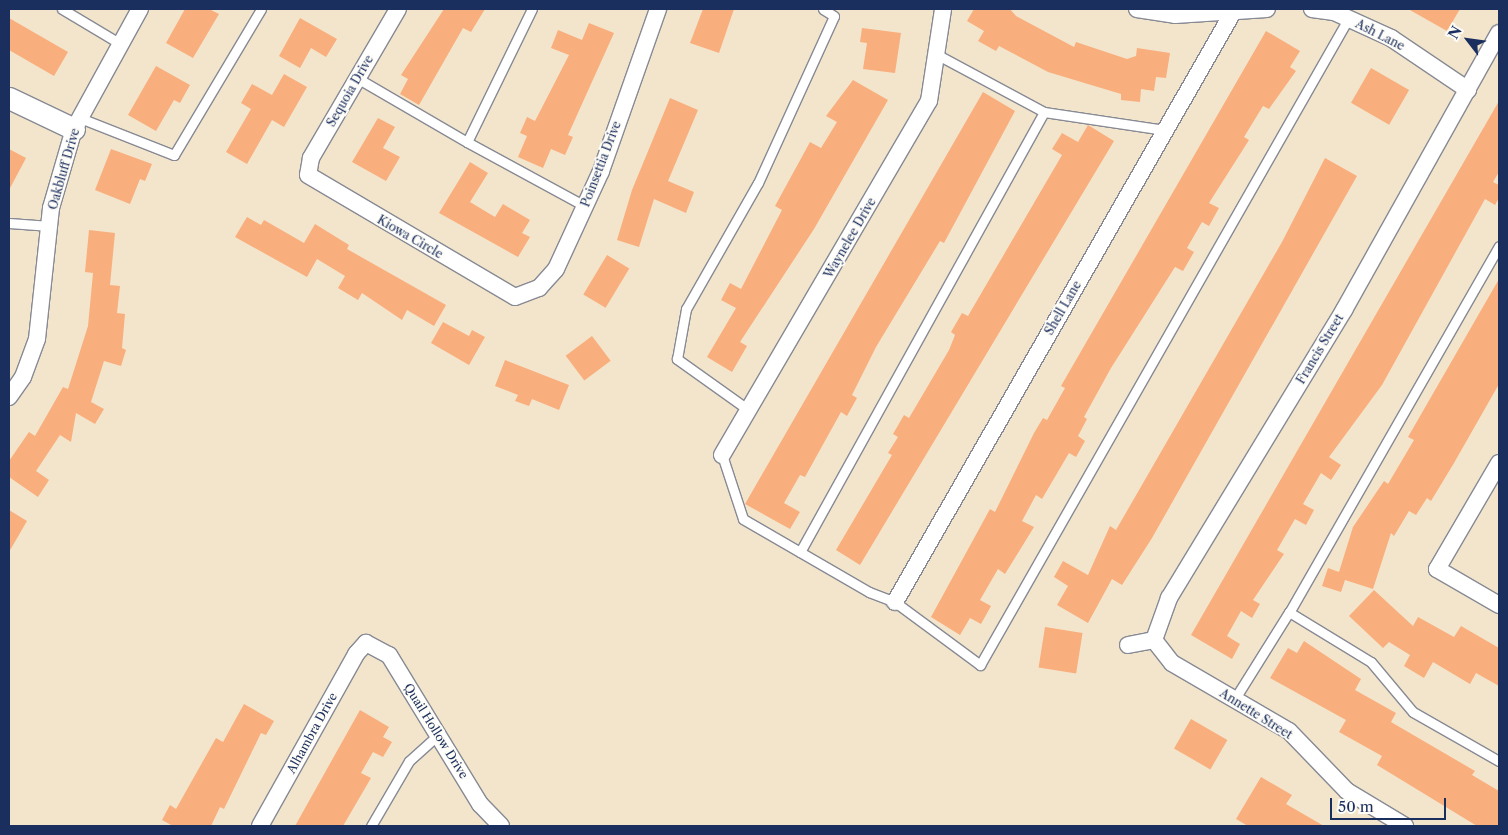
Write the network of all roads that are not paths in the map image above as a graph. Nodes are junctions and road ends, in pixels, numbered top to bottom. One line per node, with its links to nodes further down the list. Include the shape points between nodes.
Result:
1 (62, 9): 15 (lane)
2 (140, 9): 15 (street, Oakbluff Drive)
3 (261, 9): 21 (lane, via 174,156)
4 (398, 9): 17 (street, Sequoia Drive)
5 (532, 9): 23 (lane)
6 (658, 9): 25 (street, Poinsettia Drive)
7 (824, 9): 31 (lane, via 834,16 758,183 686,310 677,359)
8 (943, 9): 16 (street, Waynelee Drive)
9 (1137, 9): 12 (street, via 1175,15)
10 (1267, 9): 12 (street)
11 (1312, 9): 13 (street, Ash Lane)
12 (1232, 14): 22 (street, Shell Lane)
13 (1348, 19): 18 (street, Ash Lane, via 1391,38); 35 (lane, via 980,665)
14 (1499, 33): 18 (street, Francis Street)
15 (118, 42): 21 (street, Oakbluff Drive)
16 (936, 54): 20 (lane); 31 (street, Waynelee Drive, via 929,101)
17 (357, 78): 23 (lane); 24 (street, Sequoia Drive, via 311,158)
18 (1468, 90): 38 (street, Francis Street, via 1344,310 1170,598)
19 (9, 98): 21 (street)
20 (1044, 112): 22 (lane); 34 (lane)
21 (77, 124): 27 (street, Oakbluff Drive)
22 (1165, 130): 35 (street, Shell Lane)
23 (467, 142): 25 (lane)
24 (308, 175): 29 (street, Kiowa Circle)
25 (585, 206): 29 (street, Poinsettia Drive, via 556,269 539,288)
26 (9, 223): 27 (lane)
27 (50, 226): 30 (street, Oakbluff Drive, via 37,339 23,377)
28 (1499, 246): 37 (lane)
29 (515, 297)
30 (9, 396)
31 (750, 411): 32 (street, Waynelee Drive)
32 (722, 455): 34 (lane, via 743,519)
33 (1499, 462): 36 (street, via 1437,569)
34 (800, 552): 35 (lane)
35 (895, 602)
36 (1499, 605)
37 (1289, 612): 41 (lane); 43 (lane, via 1371,662 1414,712)
38 (1154, 640): 40 (street); 41 (street, Annette Street, via 1172,664)
39 (366, 643): 42 (street, Quail Hollow Drive, via 389,656); 45 (street, Alhambra Drive, via 356,654)
40 (1128, 645)
41 (1234, 700): 47 (street, Annette Street, via 1289,731 1347,791)
42 (439, 734): 44 (street, Quail Hollow Drive, via 480,804); 46 (lane, via 409,761)
43 (1499, 761)
44 (498, 825)
45 (260, 826)
46 (370, 826)
47 (1405, 826)

